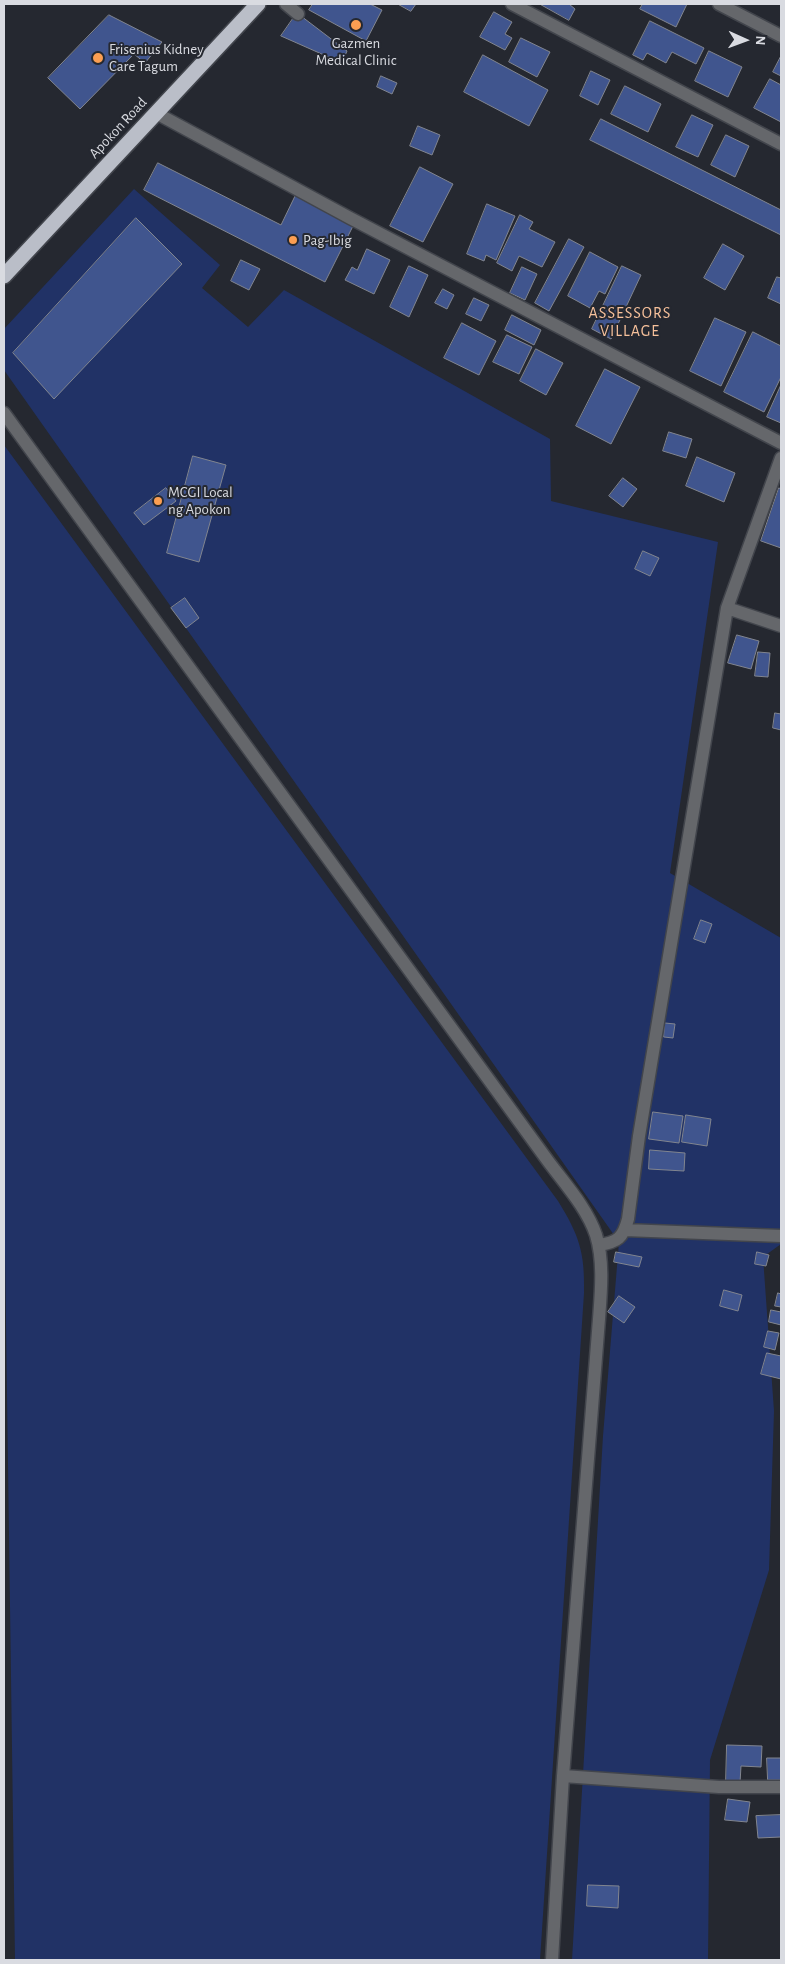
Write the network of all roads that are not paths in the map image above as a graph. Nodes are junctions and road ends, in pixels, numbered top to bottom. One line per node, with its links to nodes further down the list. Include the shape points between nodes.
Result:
1 (258, 4): 7 (highway, Apokon Road)
2 (286, 4): 5 (street)
3 (719, 4): 6 (street)
4 (519, 5): 8 (street)
5 (298, 14)
6 (781, 36)
7 (156, 113): 9 (highway, Apokon Road); 11 (street)
8 (781, 144)
9 (4, 276)
10 (4, 413): 18 (street, via 548,1161 580,1206)
11 (781, 443)
12 (781, 458): 13 (street)
13 (778, 474): 14 (street)
14 (727, 608): 15 (street); 16 (street)
15 (781, 626)
16 (625, 1230): 17 (street); 18 (street, via 620,1238)
17 (781, 1236)
18 (599, 1246): 19 (street, via 599,1319)
19 (563, 1776): 20 (street); 21 (street)
20 (781, 1787)
21 (552, 1960)

